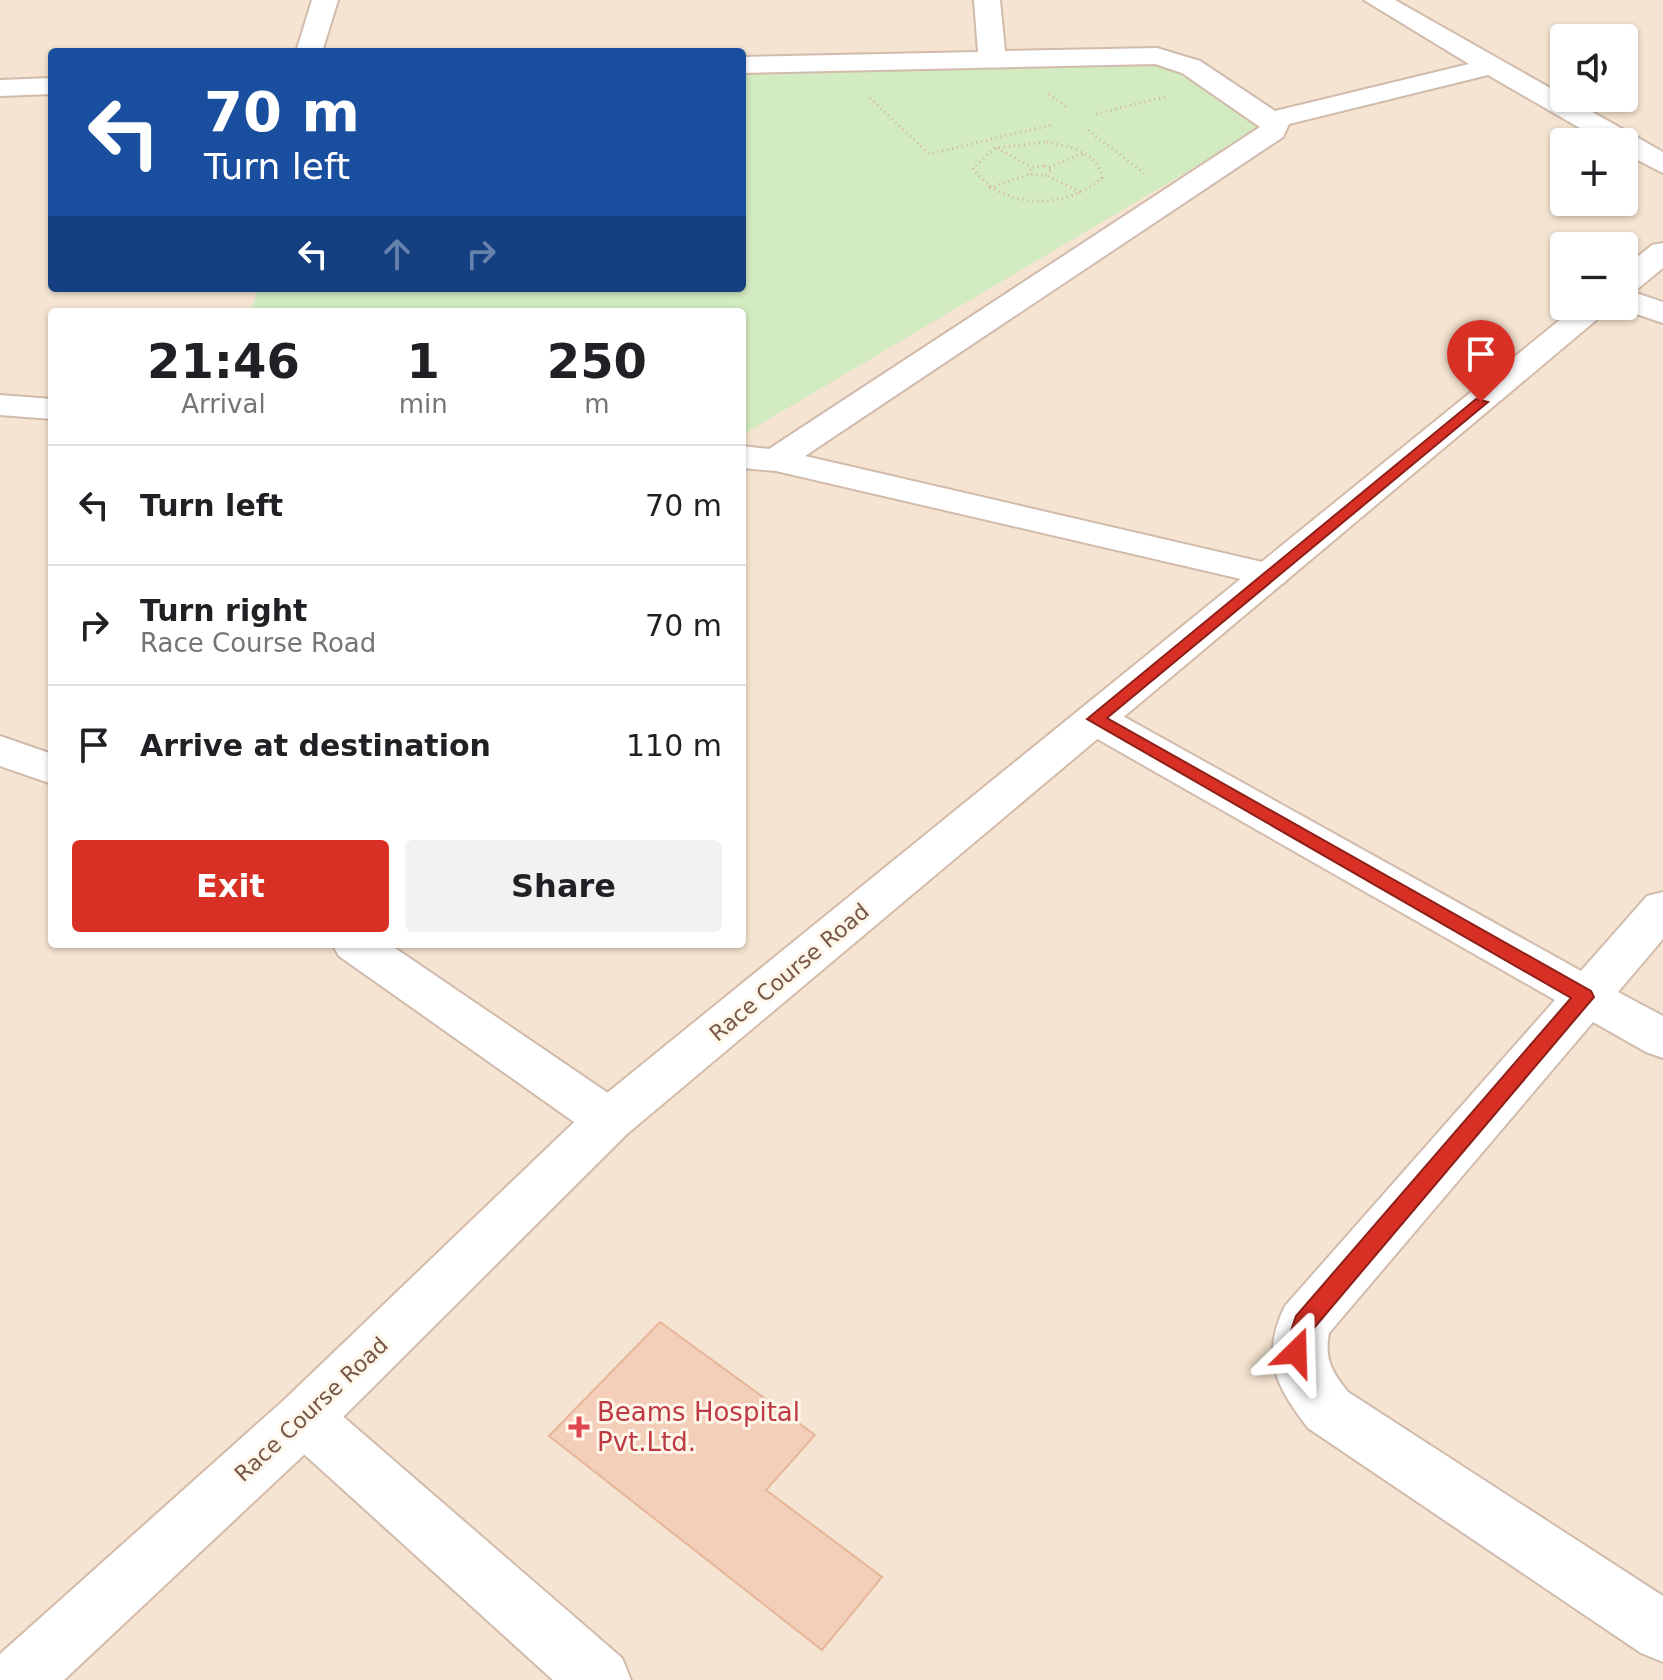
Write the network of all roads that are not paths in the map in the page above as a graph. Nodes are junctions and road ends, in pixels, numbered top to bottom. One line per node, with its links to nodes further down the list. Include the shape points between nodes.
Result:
1 (325, 0): 4 (street)
2 (987, 0): 5 (street)
3 (1377, 0): 7 (street)
4 (310, 48)
5 (992, 58): 6 (street); 10 (street, via 1169,58)
6 (746, 65)
7 (1492, 66): 10 (street); 11 (street)
8 (48, 86): 9 (street)
9 (0, 88)
10 (1273, 120): 19 (street, via 1273,131)
11 (1663, 164)
12 (1663, 252): 13 (street)
13 (1638, 273)
14 (1638, 304): 15 (street)
15 (1663, 313)
16 (1580, 320): 20 (street, Race Course Road)
17 (0, 405): 18 (street)
18 (48, 409)
19 (759, 458): 20 (street)
20 (1271, 575): 21 (street, Race Course Road)
21 (1095, 719): 26 (street); 28 (street, Race Course Road)
22 (0, 750): 23 (street)
23 (48, 768)
24 (1663, 908): 26 (street)
25 (361, 948): 28 (street)
26 (1584, 997): 27 (street); 30 (street, via 1304,1323 1296,1352 1308,1384 1328,1410)
27 (1663, 1039)
28 (609, 1120): 29 (street, Race Course Road)
29 (304, 1418): 31 (street, Race Course Road); 32 (street)
30 (1663, 1632)
31 (18, 1680)
32 (600, 1680)

